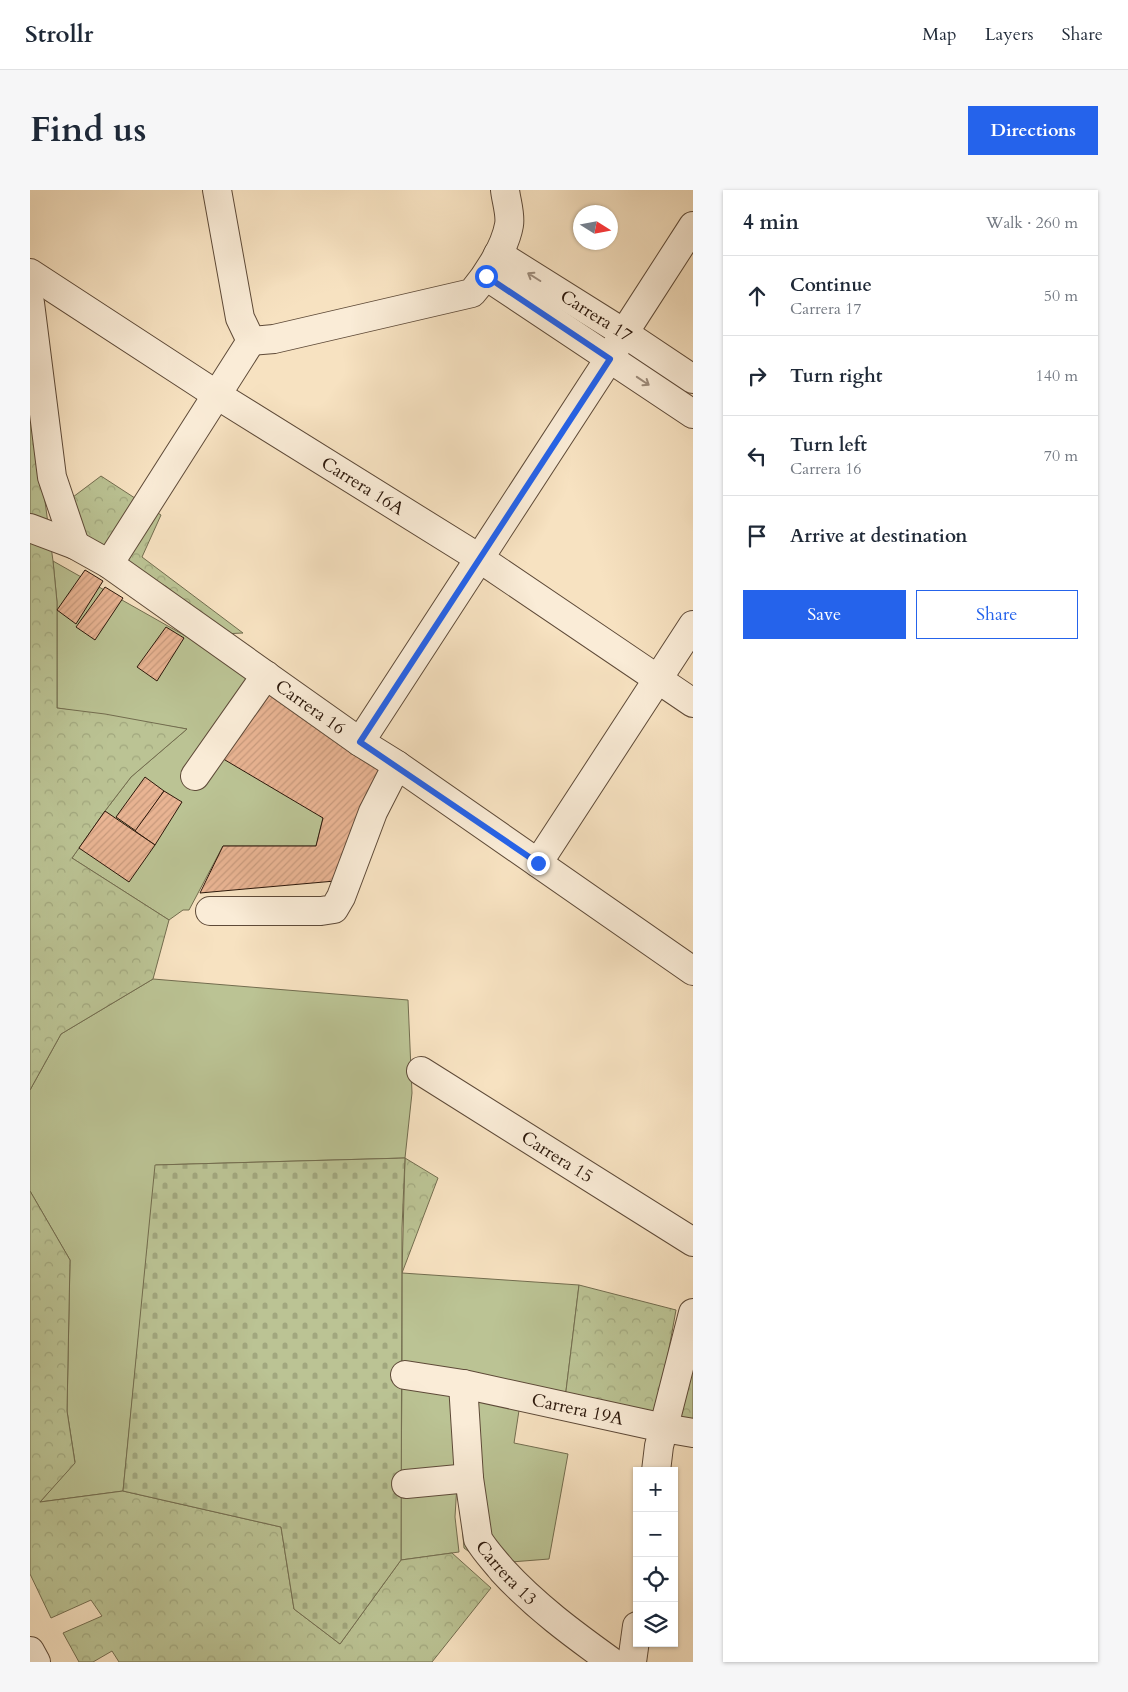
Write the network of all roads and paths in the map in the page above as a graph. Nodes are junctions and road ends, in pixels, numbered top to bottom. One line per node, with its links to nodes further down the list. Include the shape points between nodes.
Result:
1 (217, 190): 8 (street, via 240,318)
2 (505, 190): 4 (street, via 509,224)
3 (693, 226): 7 (street)
4 (492, 265): 7 (street, Carrera 17, one-way to 4); 8 (street, via 472,293 274,339); 9 (street, Carrera 17)
5 (30, 273): 11 (street, Carrera 16A)
6 (30, 303): 14 (street, via 52,477)
7 (624, 332): 9 (street); 10 (street, Carrera 17)
8 (251, 341): 11 (street)
9 (610, 359): 12 (street, Carrera 17, one-way to 12); 15 (street)
10 (693, 379)
11 (217, 395): 15 (street, Carrera 16A); 16 (street)
12 (693, 414)
13 (30, 528): 14 (street, Carrera 16)
14 (74, 545): 16 (street, Carrera 16)
15 (479, 558): 19 (street, Carrera 16A); 21 (street)
16 (109, 564): 18 (street, Carrera 16)
17 (693, 625): 19 (street)
18 (266, 675): 21 (street, Carrera 16); 23 (street)
19 (658, 679): 20 (street, Carrera 16A); 24 (street)
20 (693, 703)
21 (360, 742): 22 (street, Carrera 16)
22 (397, 765): 24 (street, Carrera 16); 25 (street, via 373,812 334,909)
23 (195, 776)
24 (538, 863): 26 (street, Carrera 16)
25 (210, 911)
26 (693, 971)
27 (421, 1072): 28 (street, Carrera 15)
28 (693, 1242)
29 (693, 1313): 32 (street)
30 (405, 1375): 31 (street, Carrera 19A)
31 (462, 1384): 32 (street, Carrera 19A); 35 (street, Carrera 13)
32 (664, 1428): 33 (street, Carrera 19A); 34 (street)
33 (693, 1433)
34 (657, 1467)
35 (469, 1478): 36 (street); 40 (street, Carrera 13, via 475,1529 483,1548 523,1592)
36 (406, 1484)
37 (634, 1647): 41 (street)
38 (30, 1652): 39 (street)
39 (36, 1662)
40 (612, 1662)
41 (632, 1662)

